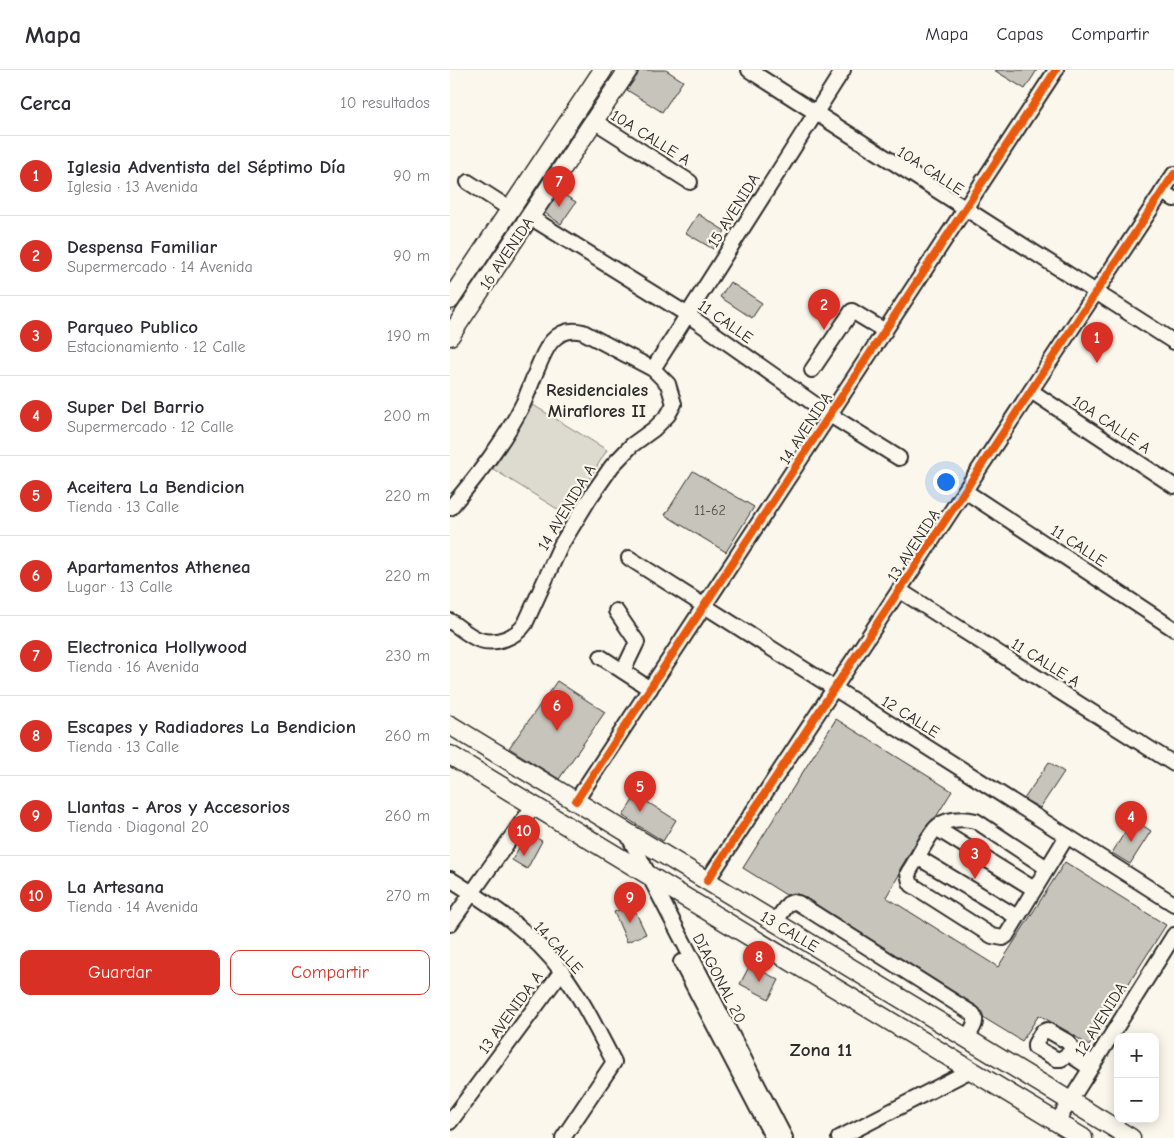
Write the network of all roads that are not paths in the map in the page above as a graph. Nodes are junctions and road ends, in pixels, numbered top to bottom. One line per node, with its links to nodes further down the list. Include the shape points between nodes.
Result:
1 (603, 70): 13 (main road, 16 AVENIDA)
2 (628, 70): 7 (main road, 16 AVENIDA)
3 (749, 70): 6 (street, 10A CALLE)
4 (843, 70): 6 (street, 15 AVENIDA)
5 (1056, 70): 12 (street, 14 AVENIDA)
6 (815, 112): 12 (street, 10A CALLE); 17 (street, 15 AVENIDA)
7 (594, 121): 10 (street, 10A CALLE A); 14 (main road, 16 AVENIDA)
8 (1174, 174): 11 (street, 13 AVENIDA)
9 (468, 182): 13 (street)
10 (690, 182)
11 (1168, 196): 15 (street, 13 AVENIDA)
12 (965, 208): 15 (street, 10A CALLE); 18 (street, 14 AVENIDA)
13 (510, 210): 16 (main road, 16 AVENIDA)
14 (530, 217): 17 (street, 11 CALLE); 19 (main road, 16 AVENIDA)
15 (1096, 292): 20 (street, 10A CALLE); 23 (street, 13 AVENIDA)
16 (450, 300)
17 (688, 315): 21 (street, 15 AVENIDA); 24 (street, 11 CALLE)
18 (885, 331): 22 (street, via 852,311); 24 (street, 14 AVENIDA)
19 (450, 336)
20 (1174, 342)
21 (654, 369): 28 (street, via 583,332 572,330 558,334 547,346 522,406 504,436); 33 (street, 14 AVENIDA A, via 668,384 674,404 668,416 612,466 589,499 561,545 519,632 497,640 479,640)
22 (812, 370)
23 (1031, 391): 26 (street, 10A CALLE A); 27 (street, 13 AVENIDA)
24 (830, 414): 25 (street, 11 CALLE); 31 (street, 14 AVENIDA)
25 (899, 458)
26 (1174, 486)
27 (965, 491): 30 (street, 13 AVENIDA); 34 (street, 11 CALLE)
28 (450, 508)
29 (629, 558): 31 (street, 12 CALLE)
30 (899, 590): 37 (street, 13 AVENIDA); 41 (street, 11 CALLE A)
31 (705, 606): 37 (street, 12 CALLE); 38 (street, 14 AVENIDA)
32 (616, 611): 36 (street, via 637,642)
33 (450, 621)
34 (1174, 629)
35 (601, 657): 36 (street)
36 (623, 671): 38 (street)
37 (834, 688): 46 (street, 12 CALLE); 52 (street, 13 AVENIDA)
38 (650, 689): 42 (street, 14 AVENIDA)
39 (450, 725): 42 (main road, 13 CALLE)
40 (450, 755): 43 (main road, 13 CALLE)
41 (1174, 764)
42 (576, 802): 45 (main road, 13 CALLE)
43 (534, 805): 48 (main road, 13 CALLE); 54 (street)
44 (936, 828): 47 (street); 49 (street, via 956,820 976,822); 53 (street)
45 (627, 834): 50 (street, DIAGONAL 20); 52 (main road, 13 CALLE)
46 (1067, 836): 49 (street); 55 (street, 12 CALLE)
47 (919, 858): 56 (street); 56 (street, via 908,874 912,885 992,936 1006,936)
48 (632, 866): 50 (main road, 13 CALLE); 66 (street, DIAGONAL 20)
49 (1047, 868): 53 (street)
50 (647, 875): 62 (main road, 13 CALLE); 66 (street, DIAGONAL 20)
51 (450, 879): 54 (street, 14 CALLE)
52 (707, 881): 57 (main road, 13 CALLE)
53 (1034, 889): 56 (street)
54 (473, 893): 58 (street); 60 (street, 14 CALLE, via 535,942)
55 (1174, 904)
56 (1017, 917)
57 (775, 922): 61 (main road, 13 CALLE); 61 (street, via 788,904 798,903 973,1014 976,1022)
58 (450, 924)
59 (1174, 935): 63 (street, 12 AVENIDA)
60 (562, 971): 64 (street, 13 AVENIDA A); 67 (street, 14 CALLE, via 614,1062)
61 (967, 1038): 63 (main road, 13 CALLE)
62 (971, 1070): 65 (main road, 13 CALLE); 69 (street)
63 (1070, 1101): 65 (street, 12 AVENIDA); 71 (main road, 13 CALLE)
64 (450, 1122)
65 (1057, 1122): 70 (main road, 13 CALLE)
66 (775, 1132): 68 (street, DIAGONAL 20)
67 (563, 1138)
68 (786, 1138)
69 (839, 1138)
70 (1083, 1138)
71 (1130, 1138)

